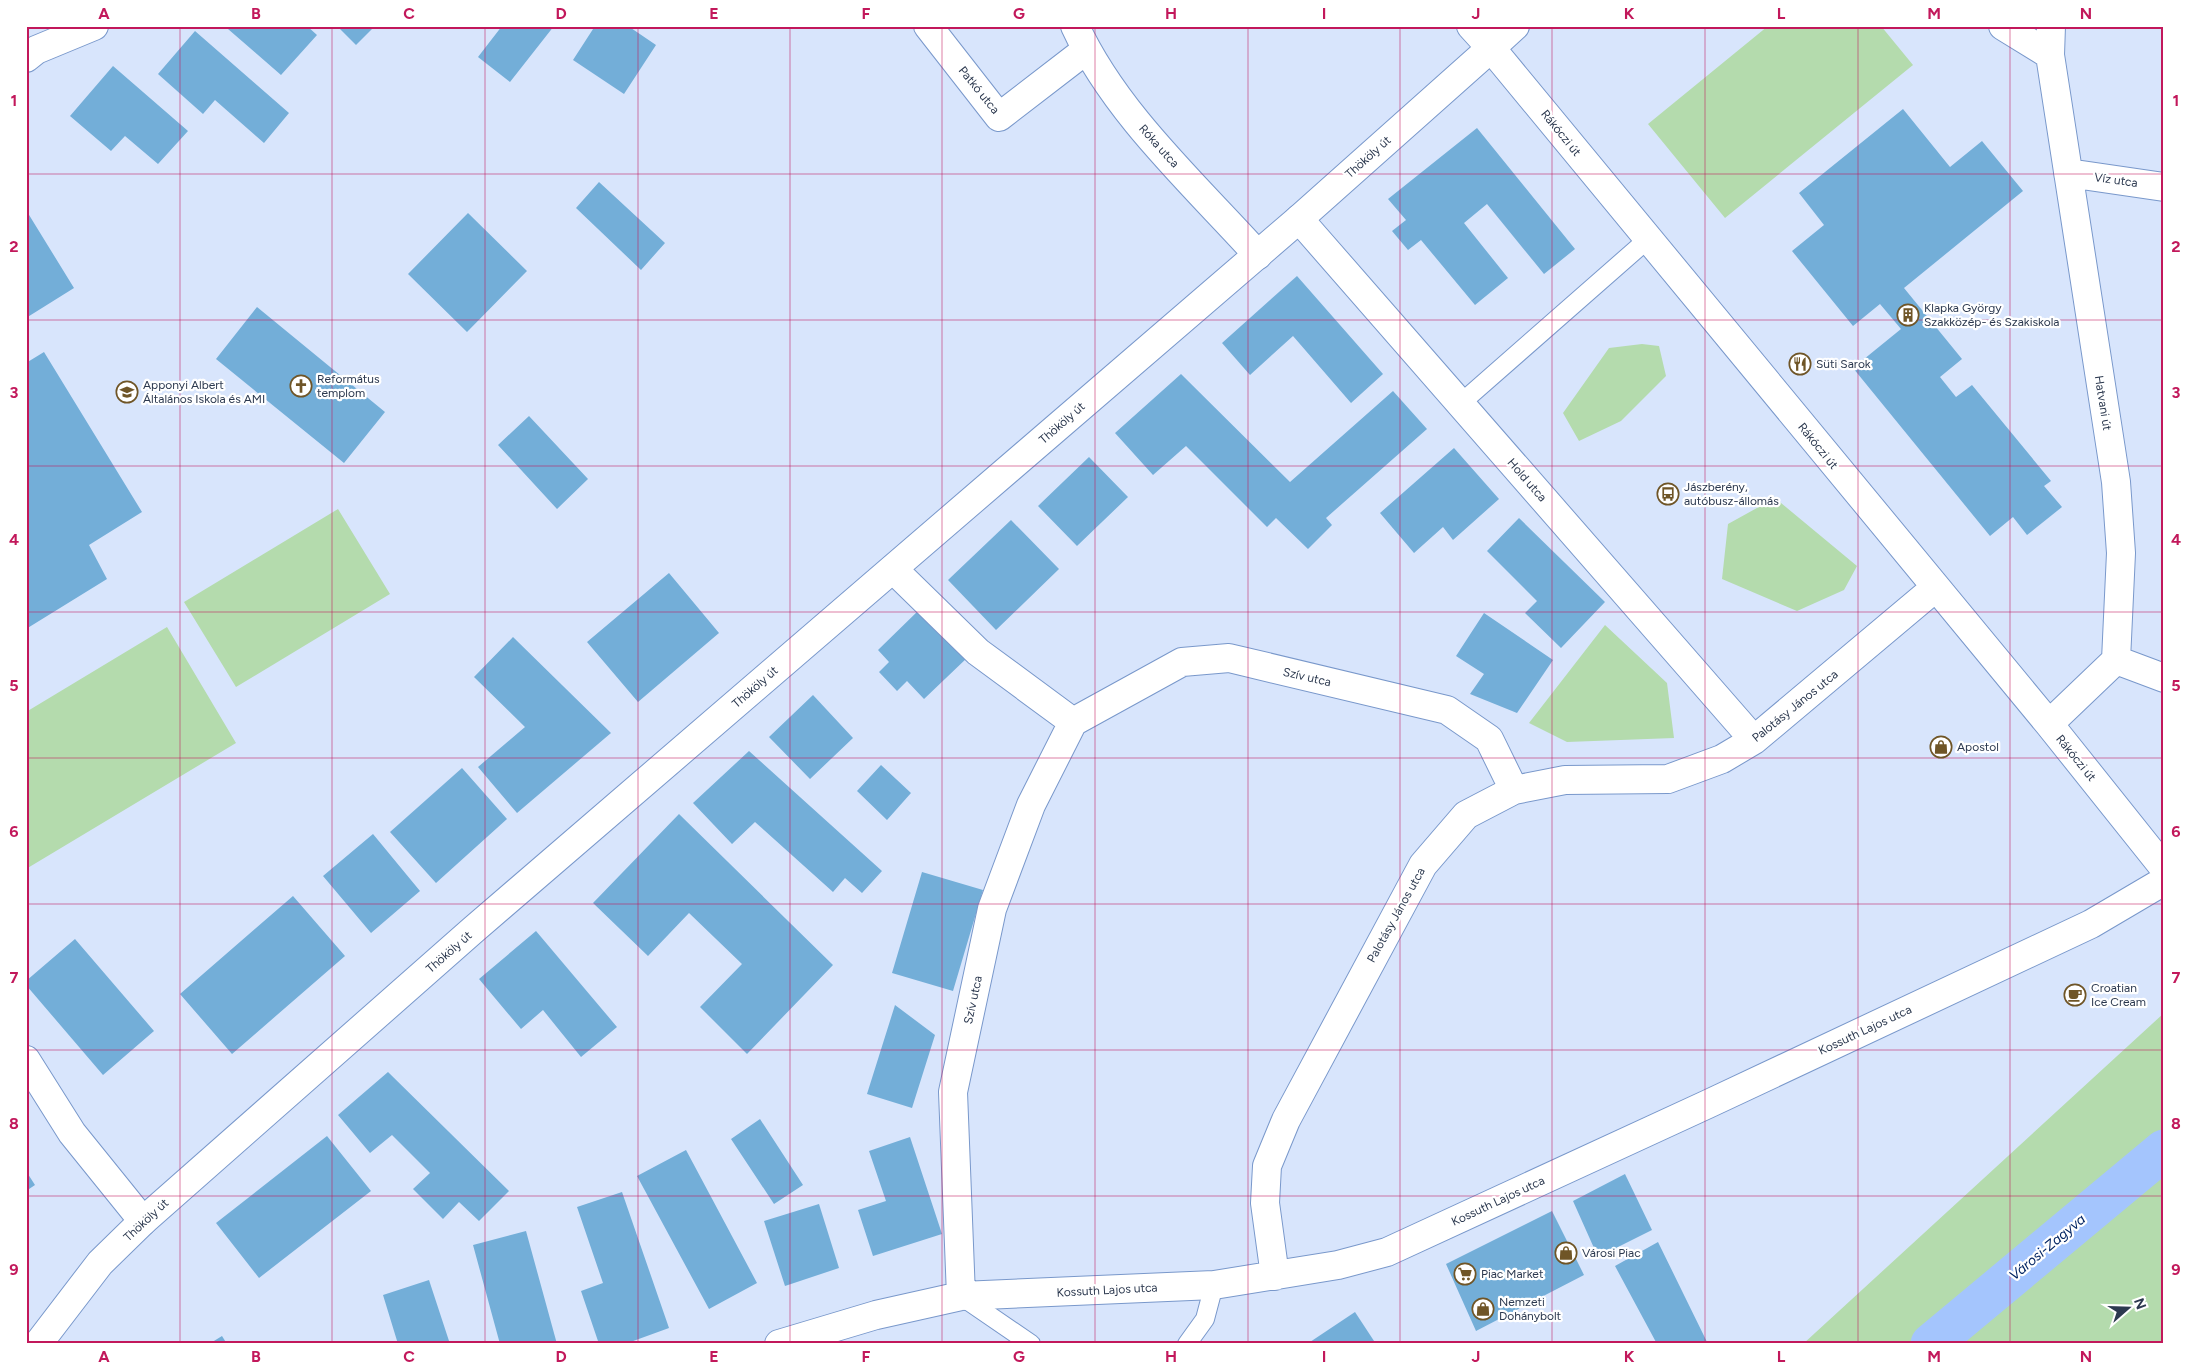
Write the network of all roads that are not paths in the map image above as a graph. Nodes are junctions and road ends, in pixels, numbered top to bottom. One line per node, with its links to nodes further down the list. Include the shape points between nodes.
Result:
1 (94, 26): 10 (street, via 36,50)
2 (928, 26): 7 (street, Patkó utca, via 999,117)
3 (1471, 26): 8 (street, Rákóczi út)
4 (1515, 26): 8 (street, Thököly út)
5 (2003, 26): 9 (street)
6 (2052, 26): 9 (street, Hatvani út)
7 (1080, 38): 15 (street, Róka utca, via 1123,107)
8 (1491, 48): 13 (street, Thököly út); 14 (street, Rákóczi út)
9 (2050, 55): 11 (street, Hatvani út)
10 (26, 58)
11 (2068, 173): 12 (street, Víz utca); 19 (street, Hatvani út, via 2116,482 2121,553)
12 (2164, 187)
13 (1299, 219): 15 (street, Thököly út); 16 (street, Hold utca)
14 (1648, 239): 16 (lane); 18 (street, Rákóczi út)
15 (1258, 255): 17 (street, Thököly út)
16 (1460, 404): 23 (street, Hold utca)
17 (893, 569): 21 (street, via 978,652); 28 (street, Thököly út, via 473,930)
18 (1935, 588): 22 (street, Rákóczi út); 23 (street, Palotásy János utca)
19 (2116, 660): 20 (street); 22 (street)
20 (2164, 678)
21 (1073, 722): 24 (street, Szív utca, via 1182,662 1229,658 1447,710 1489,739); 31 (street, Szív utca, via 1031,805 992,909 954,1092)
22 (2049, 724): 25 (street, Rákóczi út)
23 (1754, 740): 24 (street, Palotásy János utca, via 1722,759 1668,779 1565,780)
24 (1514, 790): 29 (street, Palotásy János utca, via 1466,815 1423,866 1286,1120 1267,1166 1265,1204)
25 (2164, 868)
26 (2164, 881): 29 (street, Kossuth Lajos utca, via 2091,924 1387,1252)
27 (26, 1060): 28 (street, via 72,1133)
28 (143, 1222): 33 (street, Thököly út, via 100,1263)
29 (1275, 1276): 30 (street, Kossuth Lajos utca)
30 (1214, 1285): 31 (street, Kossuth Lajos utca); 35 (lane, via 1205,1319)
31 (961, 1296): 32 (street, Kossuth Lajos utca, via 876,1316); 34 (lane)
32 (795, 1342)
33 (38, 1344)
34 (1031, 1344)
35 (1187, 1344)

